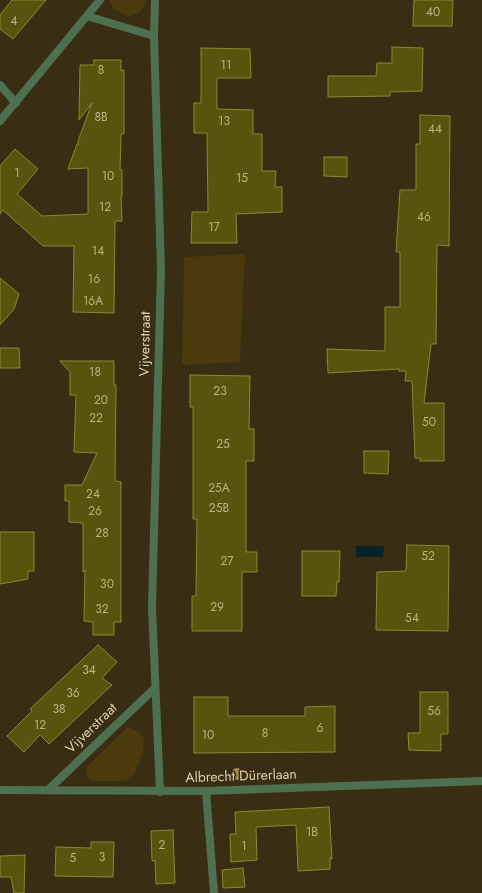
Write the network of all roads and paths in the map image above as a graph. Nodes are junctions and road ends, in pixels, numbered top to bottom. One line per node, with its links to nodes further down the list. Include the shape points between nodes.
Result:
1 (100, 0): 3 (street)
2 (155, 0): 4 (street, Vijverstraat)
3 (86, 16): 4 (street); 6 (street)
4 (154, 36): 8 (street, Vijverstraat, via 161,270 152,607)
5 (0, 85): 6 (street)
6 (16, 103): 7 (street)
7 (0, 121)
8 (155, 688): 11 (street, Vijverstraat); 13 (street, Vijverstraat)
9 (482, 781): 12 (street, Albrecht Dürerlaan)
10 (0, 790): 11 (street, Albrecht Dürerlaan)
11 (48, 790): 13 (street, Albrecht Dürerlaan)
12 (206, 791): 13 (street, Albrecht Dürerlaan); 14 (street)
13 (160, 792)
14 (214, 893)

